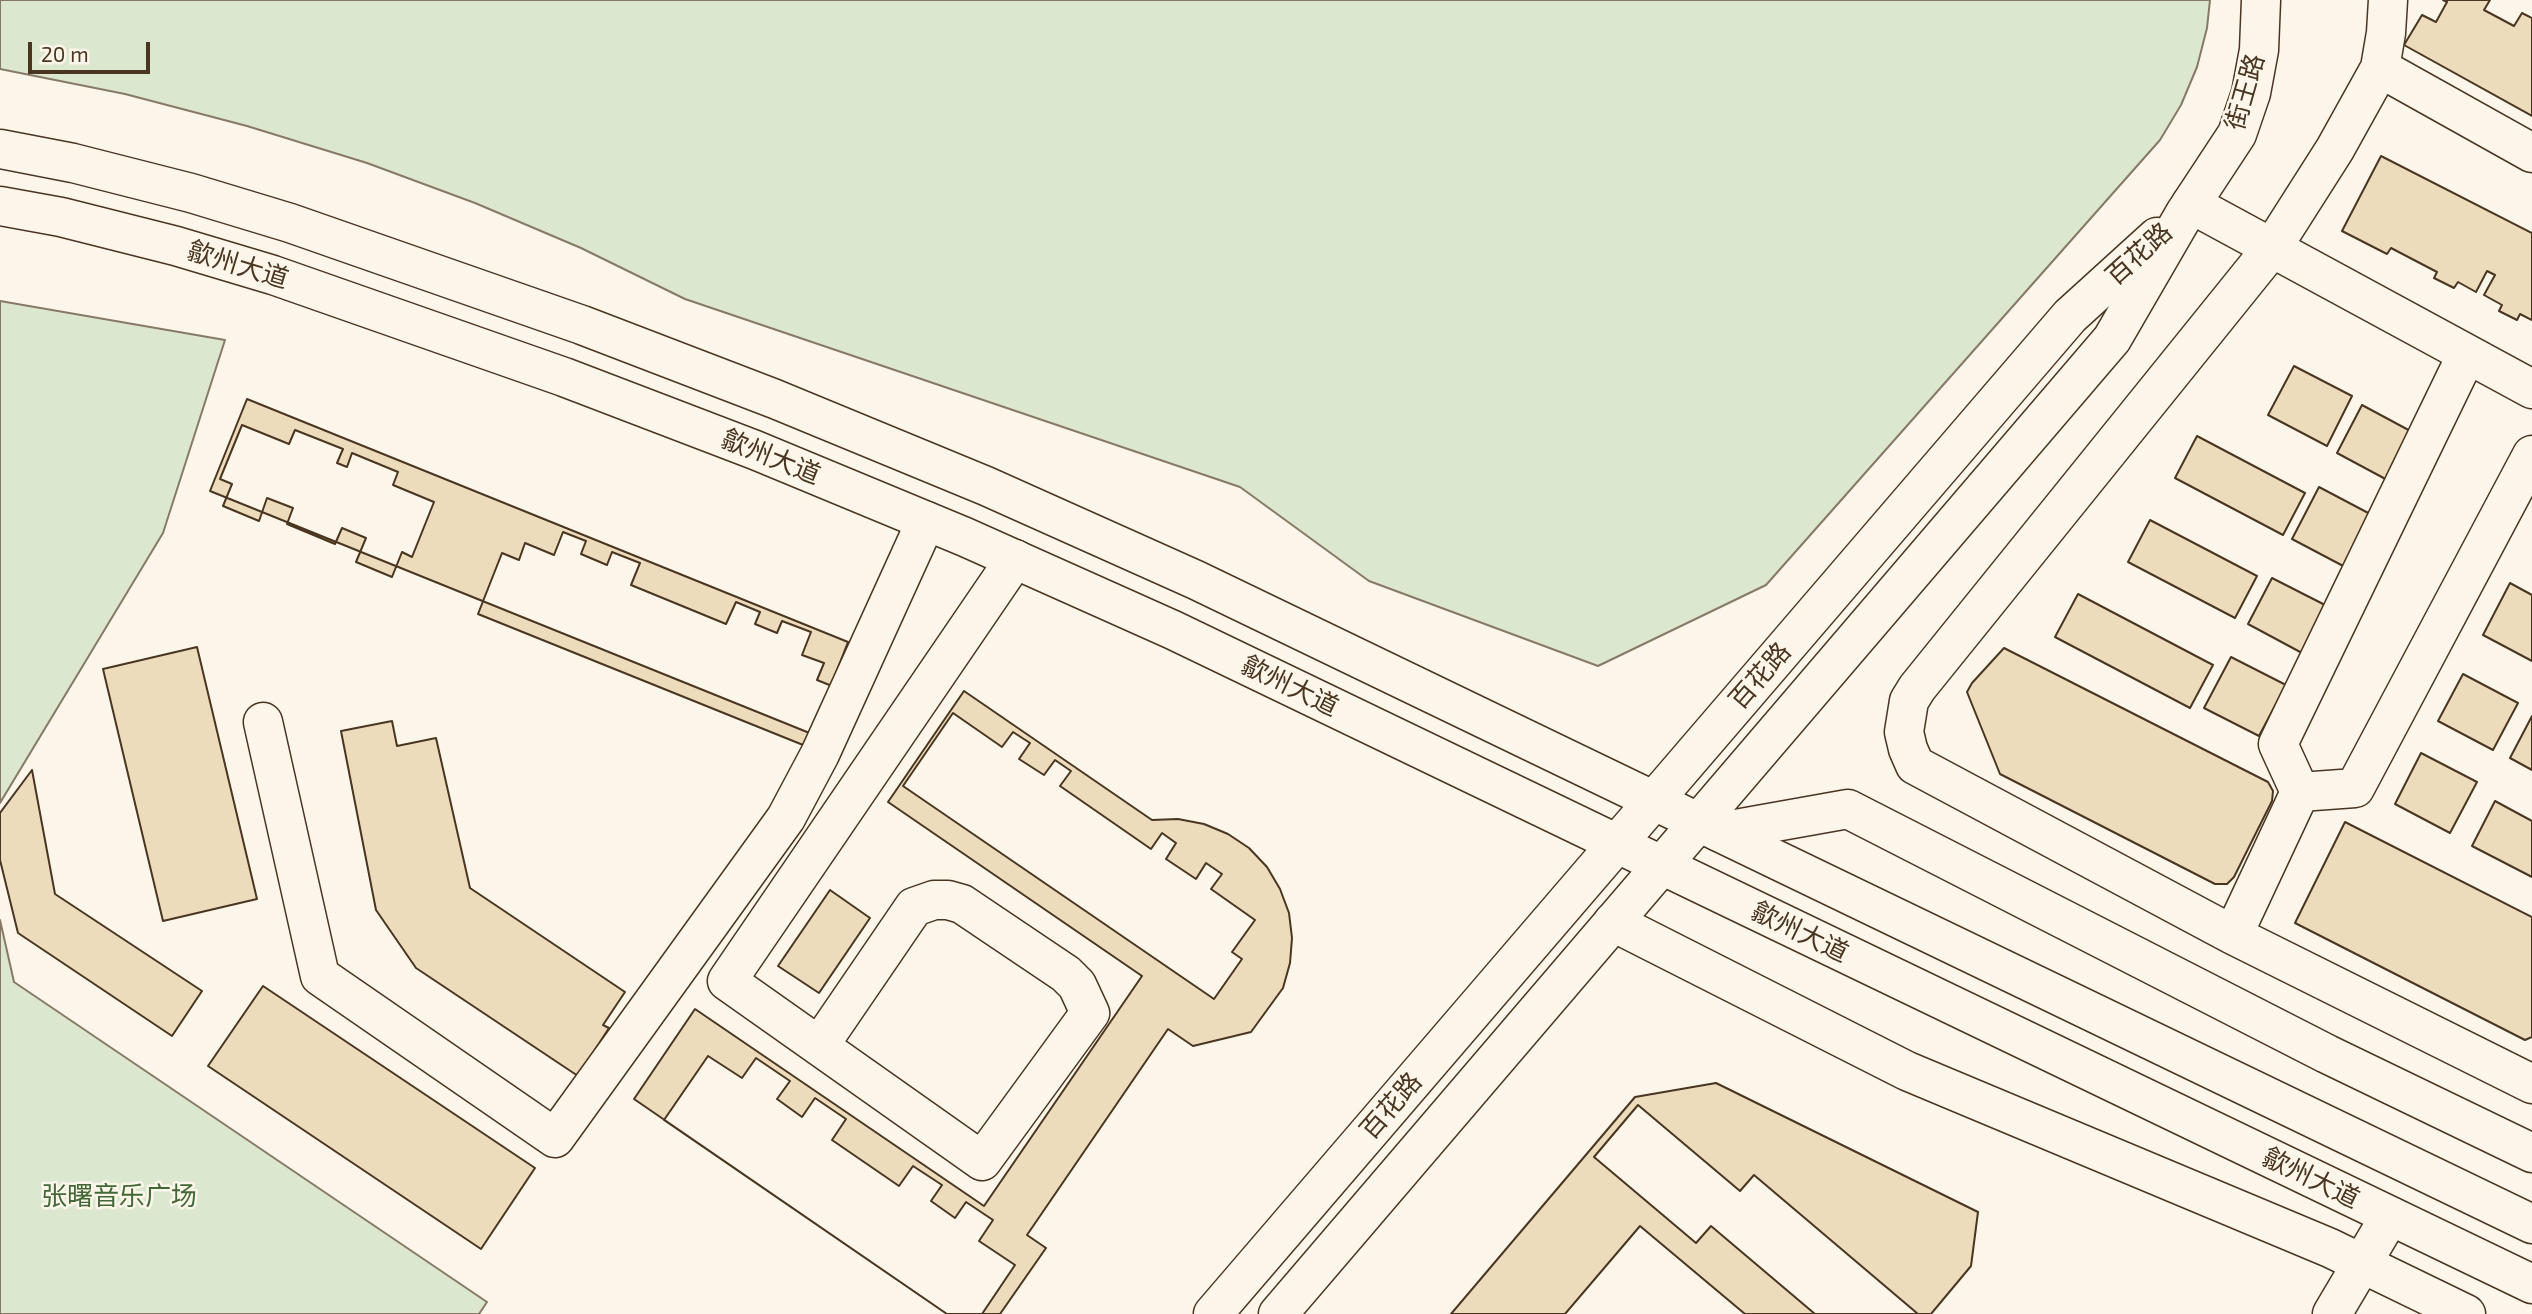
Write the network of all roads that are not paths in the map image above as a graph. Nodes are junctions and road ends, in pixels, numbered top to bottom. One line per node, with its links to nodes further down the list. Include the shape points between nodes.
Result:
1 (2261, 0): 7 (main road, 街王路, via 2251,93 2236,134)
2 (2388, 0): 3 (main road)
3 (2380, 68): 5 (main road); 8 (main road)
4 (0, 149): 16 (main road, 歙州大道, via 86,166 290,223 582,325 775,399 1196,580)
5 (2532, 153)
6 (0, 206): 12 (main road, 歙州大道, via 177,246 273,275 564,377)
7 (2188, 208): 8 (main road); 16 (main road, 百花路, via 2070,316); 17 (main road, 百花路, via 2112,339)
8 (2272, 248): 9 (main road); 21 (main road, via 1917,688 1909,701 1904,732 1916,765)
9 (2467, 354): 10 (main road); 15 (main road, via 2278,744)
10 (2532, 389)
11 (2532, 455): 15 (main road, via 2356,788)
12 (926, 521): 13 (main road, 歙州大道); 14 (main road, via 786,818 555,1138 320,976)
13 (1015, 559): 18 (main road, 歙州大道, via 1186,635); 22 (main road, via 727,981)
14 (262, 722)
15 (2300, 792): 21 (main road)
16 (1654, 800): 17 (main road, 歙州大道); 18 (main road, 百花路)
17 (1709, 827): 19 (main road, 百花路); 24 (main road, via 1848,809); 26 (main road, 歙州大道)
18 (1617, 843): 19 (main road, 歙州大道); 29 (main road, 百花路)
19 (1662, 865): 20 (main road, 百花路); 25 (main road, 歙州大道)
20 (1613, 922): 27 (main road, via 1907,1071); 30 (main road, 百花路)
21 (2233, 936): 23 (main road)
22 (819, 1046): 22 (main road, via 982,1161 1090,1013 1077,985 1066,975 962,904 934,900 914,907)
23 (2532, 1084)
24 (2532, 1153)
25 (2390, 1216): 27 (main road); 28 (main road, 歙州大道)
26 (2532, 1223)
27 (2362, 1264): 31 (main road); 32 (main road)
28 (2532, 1284)
29 (1213, 1314)
30 (1278, 1314)
31 (2332, 1314)
32 (2466, 1314)

